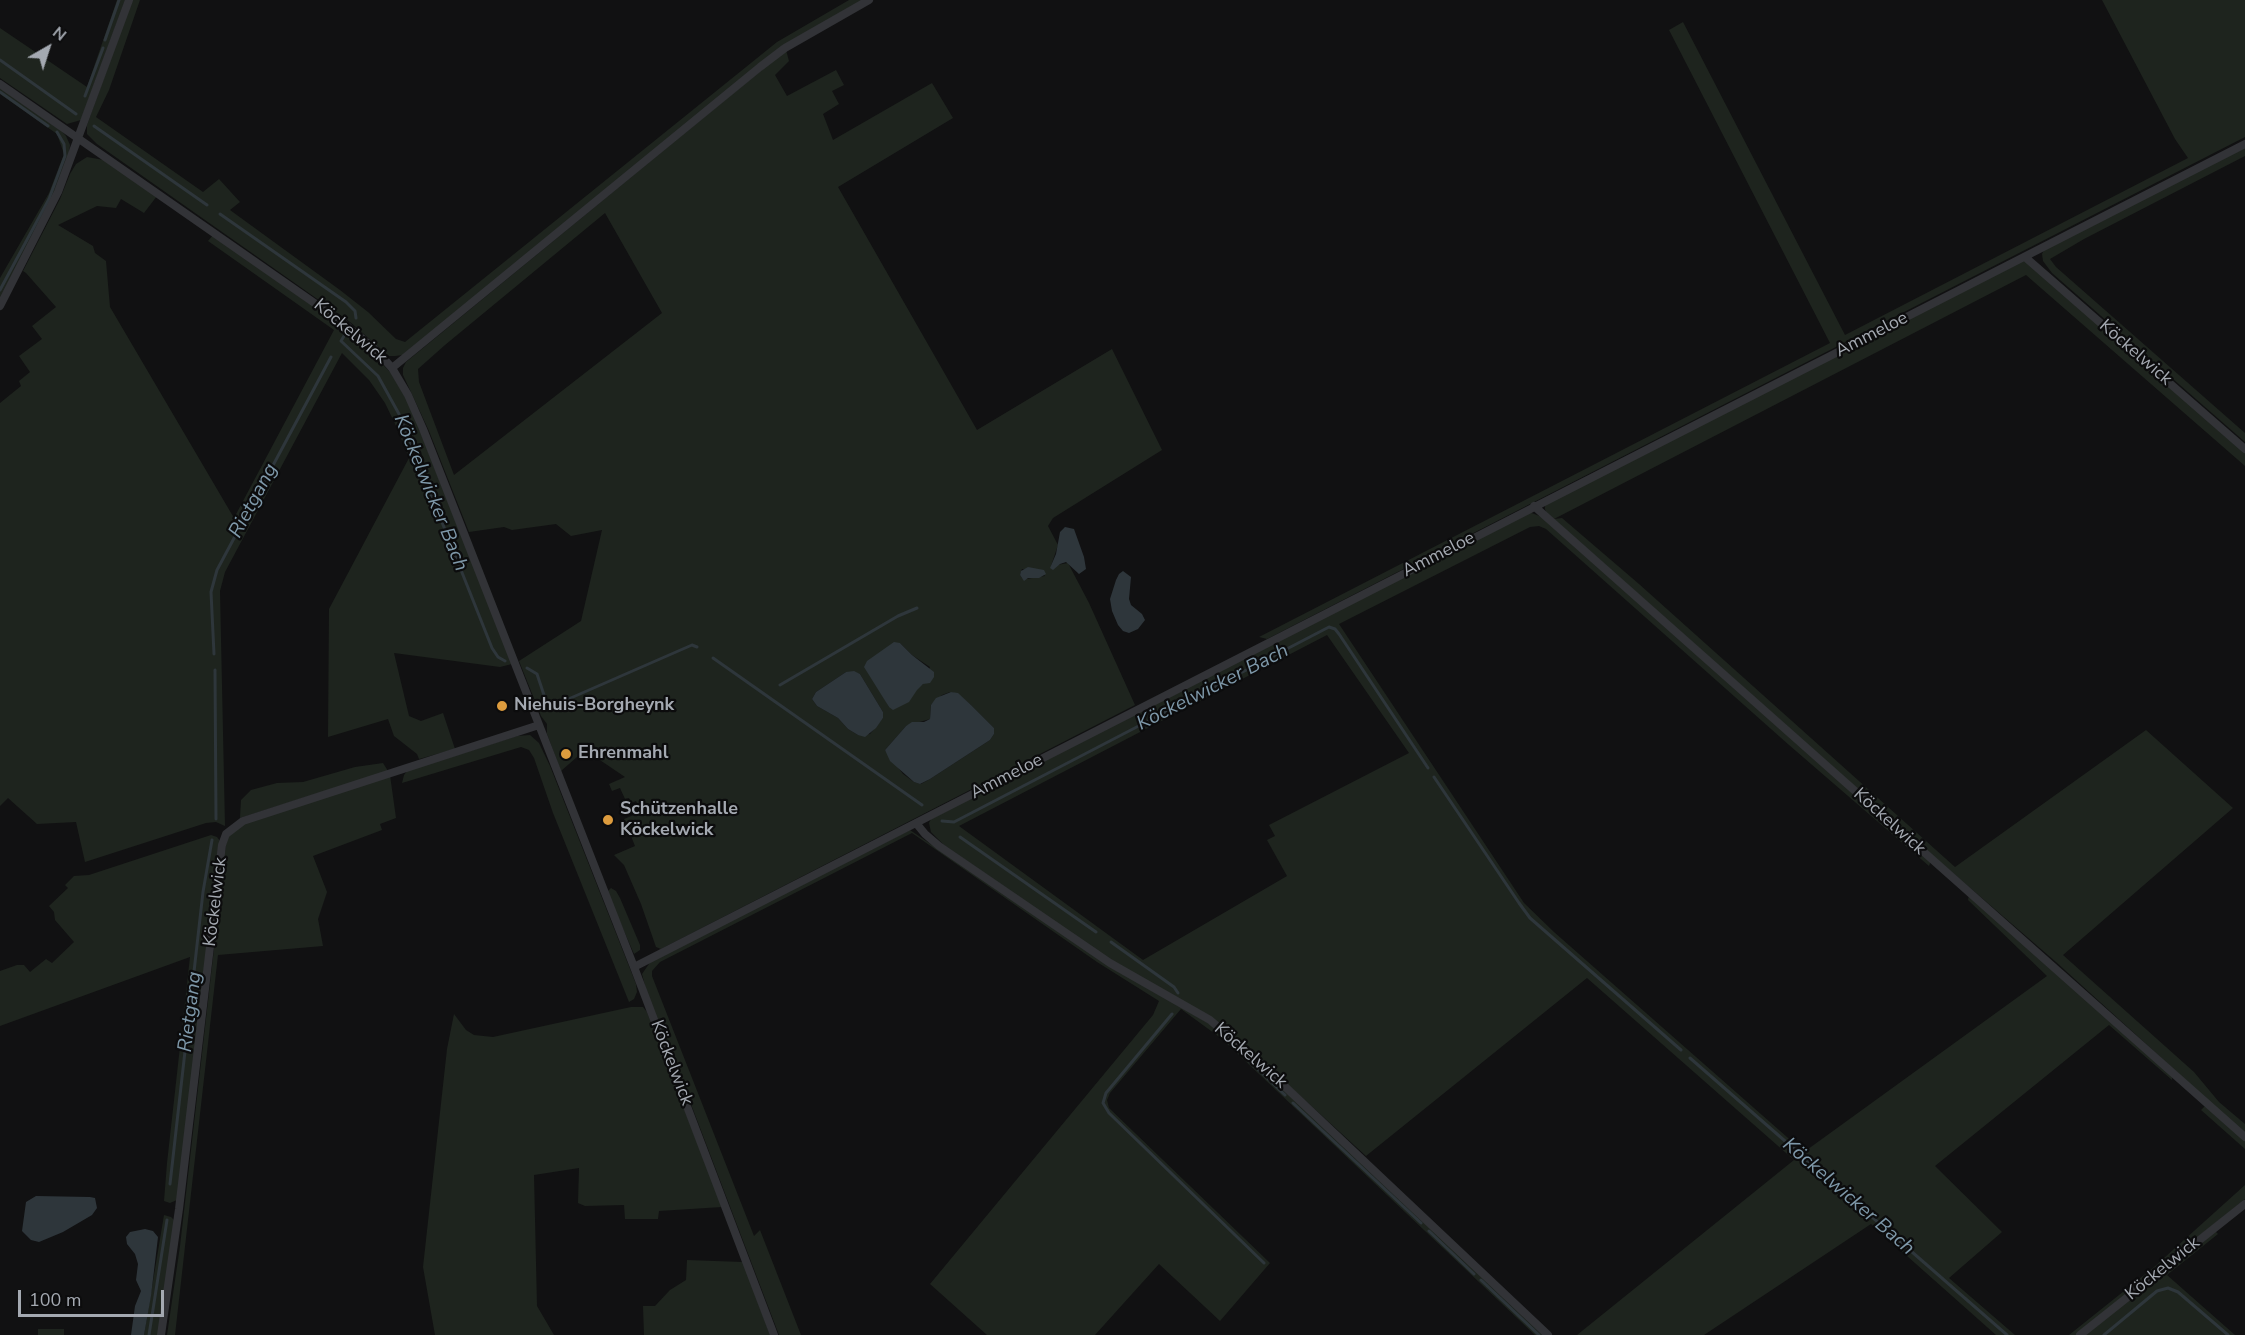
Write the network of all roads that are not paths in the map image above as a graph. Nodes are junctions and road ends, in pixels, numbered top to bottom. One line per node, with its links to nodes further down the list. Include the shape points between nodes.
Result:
1 (129, 0): 4 (street)
2 (869, 0): 8 (street, via 785,48 760,67)
3 (0, 84): 4 (street, Köckelwick)
4 (78, 139): 7 (street, via 58,192); 8 (street, Köckelwick, via 346,325)
5 (2245, 144): 6 (street, Ammeloe)
6 (2025, 257): 9 (street, Köckelwick); 10 (street, Ammeloe)
7 (0, 306)
8 (392, 368): 11 (street, Köckelwick, via 423,429)
9 (2245, 449)
10 (1534, 507): 12 (street, Ammeloe); 14 (street, Köckelwick)
11 (539, 725): 13 (street, Köckelwick); 16 (street, Köckelwick, via 243,821 226,834)
12 (916, 823): 13 (street, Ammeloe); 18 (street, Köckelwick, via 939,846 1110,963 1210,1020 1260,1062)
13 (634, 967): 17 (street, Köckelwick)
14 (2245, 1137)
15 (2245, 1204): 19 (street, Köckelwick)
16 (161, 1335)
17 (774, 1335)
18 (1548, 1335)
19 (2080, 1335)

